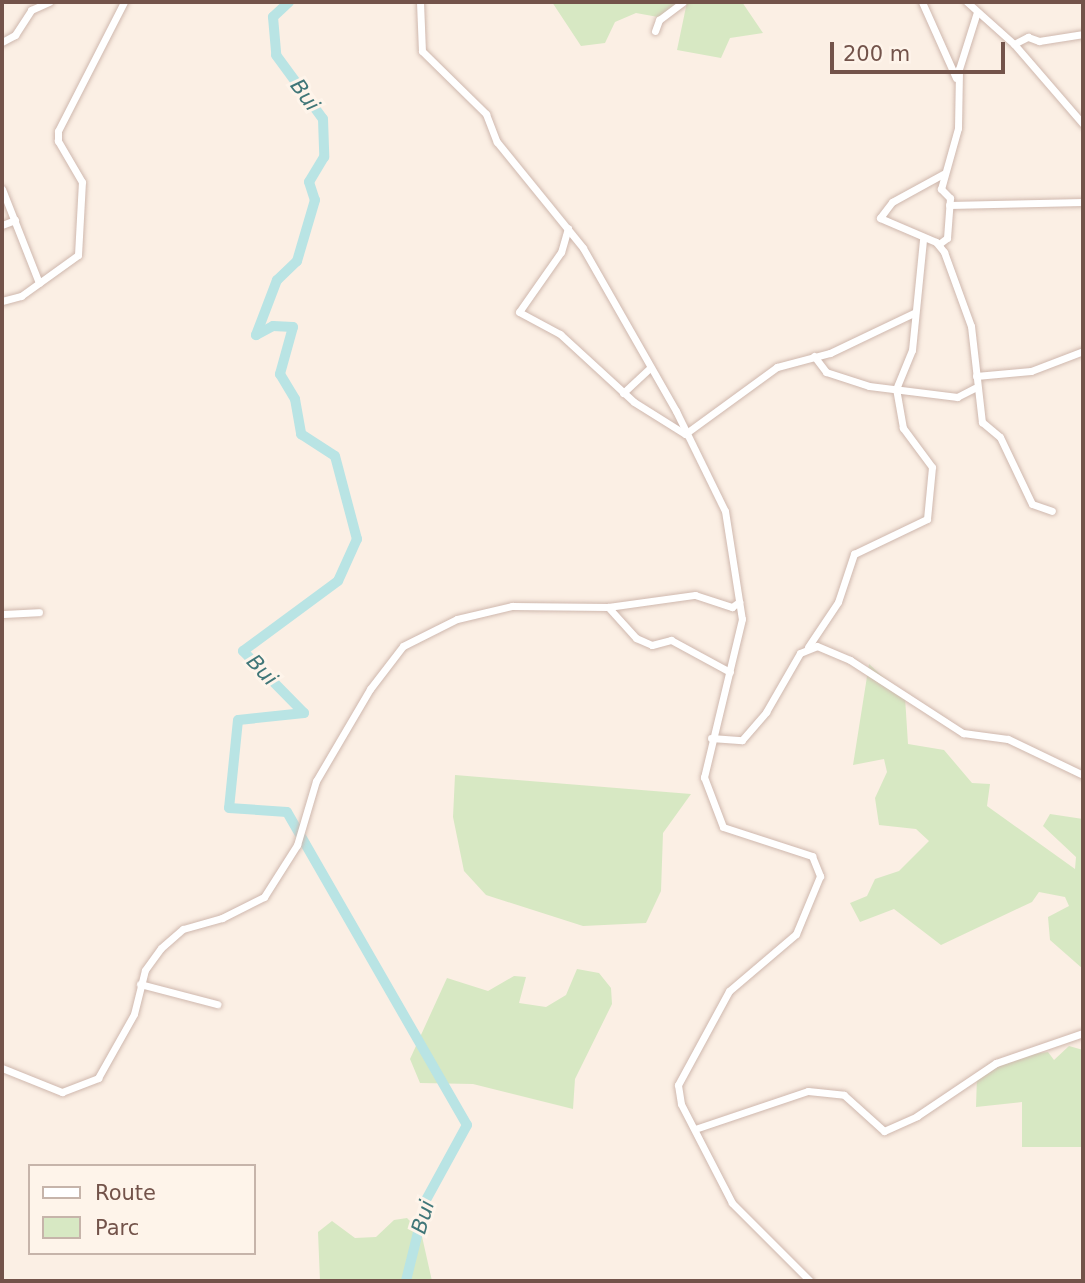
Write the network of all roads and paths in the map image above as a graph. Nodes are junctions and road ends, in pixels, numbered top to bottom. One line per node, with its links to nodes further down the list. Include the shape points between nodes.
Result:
1 (49, 2): 9 (street, via 31,10 18,31)
2 (124, 2): 22 (street, via 58,131 58,141 82,182 79,251)
3 (420, 2): 19 (street, via 422,51 486,114 497,142)
4 (682, 2): 7 (street, via 659,20)
5 (922, 2): 11 (street, via 949,53)
6 (974, 5): 10 (street); 11 (street, via 959,69)
7 (655, 31)
8 (1083, 34): 10 (street, via 1039,41 1028,37)
9 (2, 42)
10 (1014, 44): 12 (street)
11 (962, 96): 13 (street)
12 (1083, 124)
13 (943, 174): 16 (street, via 941,188); 20 (street, via 892,202 880,218)
14 (2, 189): 17 (street)
15 (1083, 202): 16 (street)
16 (950, 205): 21 (street, via 947,239)
17 (15, 220): 18 (street); 22 (street)
18 (2, 225)
19 (568, 228): 27 (street); 31 (street, via 558,256 519,312 560,334)
20 (923, 239): 21 (street); 24 (street)
21 (939, 244): 28 (street, via 962,293)
22 (39, 283): 23 (street)
23 (2, 301)
24 (914, 313): 26 (street); 30 (street, via 912,350)
25 (1083, 351): 28 (street, via 1031,371)
26 (814, 356): 30 (street, via 826,372 842,379); 32 (street, via 777,367)
27 (650, 368): 31 (street); 32 (street)
28 (976, 376): 29 (street)
29 (975, 388): 30 (street, via 957,397); 33 (street, via 982,422 1000,436 1032,505)
30 (896, 389): 38 (street, via 903,428 932,467 927,519 854,554 838,602)
31 (623, 393): 32 (street)
32 (685, 434): 34 (street, via 724,511)
33 (1052, 511)
34 (740, 603): 35 (street, via 732,607 707,596 688,595); 39 (street, via 743,618)
35 (608, 607): 39 (street, via 636,638 652,645 671,640); 42 (street, via 486,610 402,646 370,688 316,781 297,845 264,897 222,918 183,929 152,959)
36 (39, 612): 37 (street)
37 (2, 614)
38 (807, 647): 40 (street, via 742,740); 41 (street, via 850,660 963,733 1008,739)
39 (730, 672): 40 (street)
40 (711, 738): 46 (street, via 704,777 723,827 812,856 820,876 796,933 729,991 682,1074 678,1085 681,1104)
41 (1083, 775)
42 (140, 984): 43 (street); 45 (street, via 134,1014 92,1083 62,1092)
43 (217, 1004)
44 (1083, 1033): 46 (street, via 996,1063 917,1116 884,1131 845,1095 808,1091)
45 (2, 1068)
46 (695, 1129): 47 (street, via 732,1203)
47 (802, 1273): 48 (street); 49 (street)
48 (797, 1281)
49 (810, 1281)

